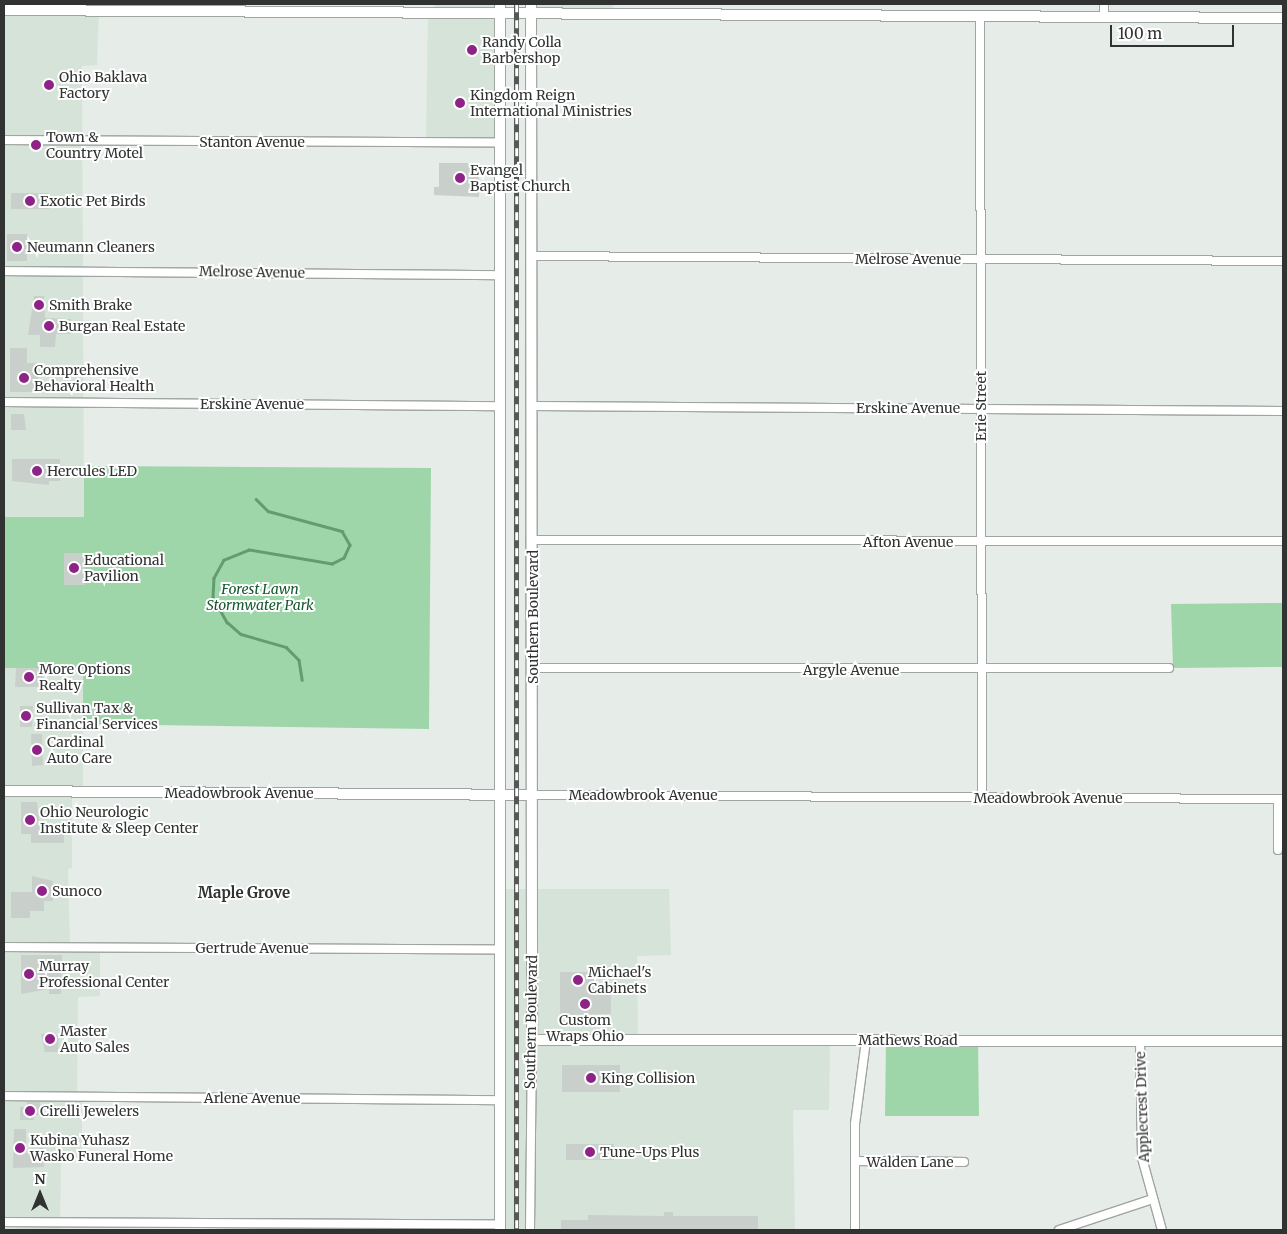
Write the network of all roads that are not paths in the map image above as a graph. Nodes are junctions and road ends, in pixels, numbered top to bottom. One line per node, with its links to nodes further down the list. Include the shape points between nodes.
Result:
1 (1104, 4): 6 (street)
2 (500, 8): 3 (street); 4 (street); 9 (street)
3 (531, 8): 5 (street); 10 (street, Southern Boulevard)
4 (4, 10)
5 (980, 15): 6 (street); 11 (street, Erie Street)
6 (1104, 17): 7 (street)
7 (1283, 18)
8 (4, 140): 9 (street, Stanton Avenue)
9 (500, 143): 14 (street)
10 (533, 256): 11 (street, Melrose Avenue); 17 (street, Southern Boulevard)
11 (981, 259): 12 (street, Melrose Avenue); 18 (street, Erie Street)
12 (1283, 261)
13 (4, 270): 14 (street, Melrose Avenue)
14 (501, 275): 16 (street)
15 (4, 402): 16 (street, Erskine Avenue)
16 (501, 406): 27 (street)
17 (533, 406): 18 (street, Erskine Avenue); 20 (street, Southern Boulevard)
18 (981, 409): 19 (street, Erskine Avenue); 22 (street, Erie Street)
19 (1283, 411)
20 (533, 540): 22 (street, Afton Avenue); 23 (street, Southern Boulevard)
21 (1283, 541): 22 (street, Afton Avenue)
22 (981, 543): 25 (street, Erie Street)
23 (532, 668): 25 (street, Argyle Avenue); 28 (street, Southern Boulevard)
24 (1169, 668): 25 (street, Argyle Avenue)
25 (982, 671): 29 (street, Erie Street)
26 (4, 791): 27 (street, Meadowbrook Avenue)
27 (501, 794): 28 (street, Meadowbrook Avenue); 33 (street)
28 (532, 795): 29 (street, Meadowbrook Avenue); 34 (street, Southern Boulevard)
29 (982, 797): 30 (street, Meadowbrook Avenue)
30 (1280, 799): 31 (street)
31 (1278, 850)
32 (4, 946): 33 (street, Gertrude Avenue)
33 (500, 950): 39 (street)
34 (532, 1040): 35 (street, Mathews Road); 45 (street, Southern Boulevard)
35 (866, 1040): 36 (street, Mathews Road); 40 (street, via 855,1124)
36 (1140, 1041): 37 (street, Mathews Road); 42 (street, Applecrest Drive, via 1140,1135)
37 (1283, 1041)
38 (4, 1096): 39 (street, Arlene Avenue)
39 (500, 1100): 44 (street)
40 (855, 1161): 41 (street, Walden Lane); 46 (street)
41 (964, 1162)
42 (1153, 1199): 47 (street); 48 (street, Applecrest Drive)
43 (4, 1222): 44 (street)
44 (500, 1227)
45 (530, 1230)
46 (855, 1230)
47 (1059, 1230)
48 (1162, 1230)

